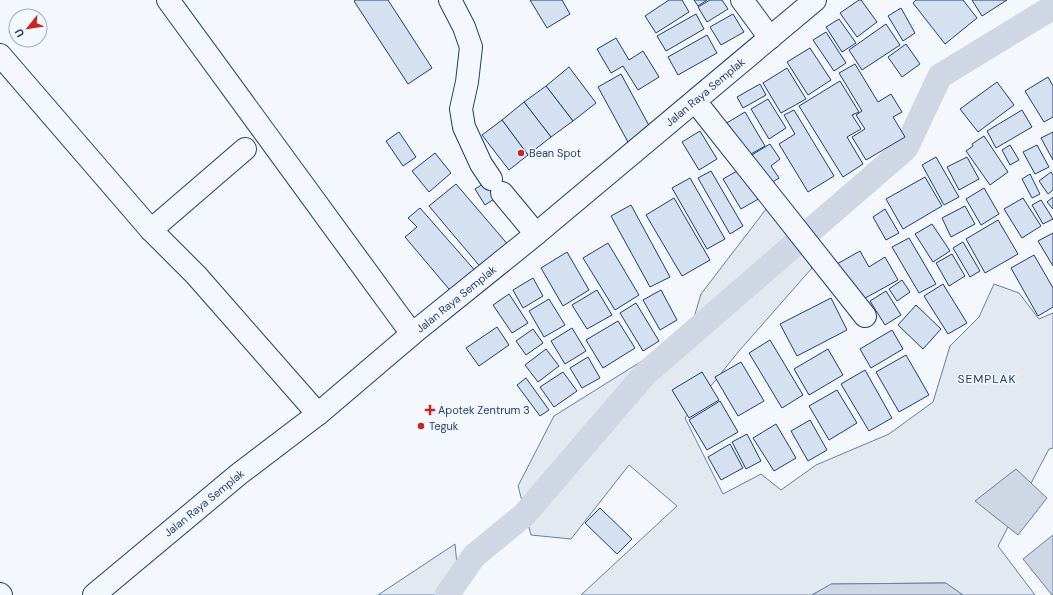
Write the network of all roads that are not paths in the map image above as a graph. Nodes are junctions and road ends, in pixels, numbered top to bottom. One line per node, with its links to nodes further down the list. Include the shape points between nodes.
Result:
1 (168, 0): 12 (street)
2 (450, 0): 10 (street, via 471,47 461,109 464,127 481,164)
3 (742, 0): 5 (street)
4 (815, 0): 5 (street, Jalan Raya Semplak)
5 (770, 38): 7 (street, Jalan Raya Semplak)
6 (0, 55): 9 (street)
7 (695, 101): 10 (street, Jalan Raya Semplak); 11 (street)
8 (245, 149): 9 (street)
9 (151, 230): 13 (street, via 196,275)
10 (536, 234): 12 (street, Jalan Raya Semplak)
11 (865, 316)
12 (412, 334): 13 (street, Jalan Raya Semplak)
13 (318, 414): 14 (street, Jalan Raya Semplak, via 233,479)
14 (94, 595)

